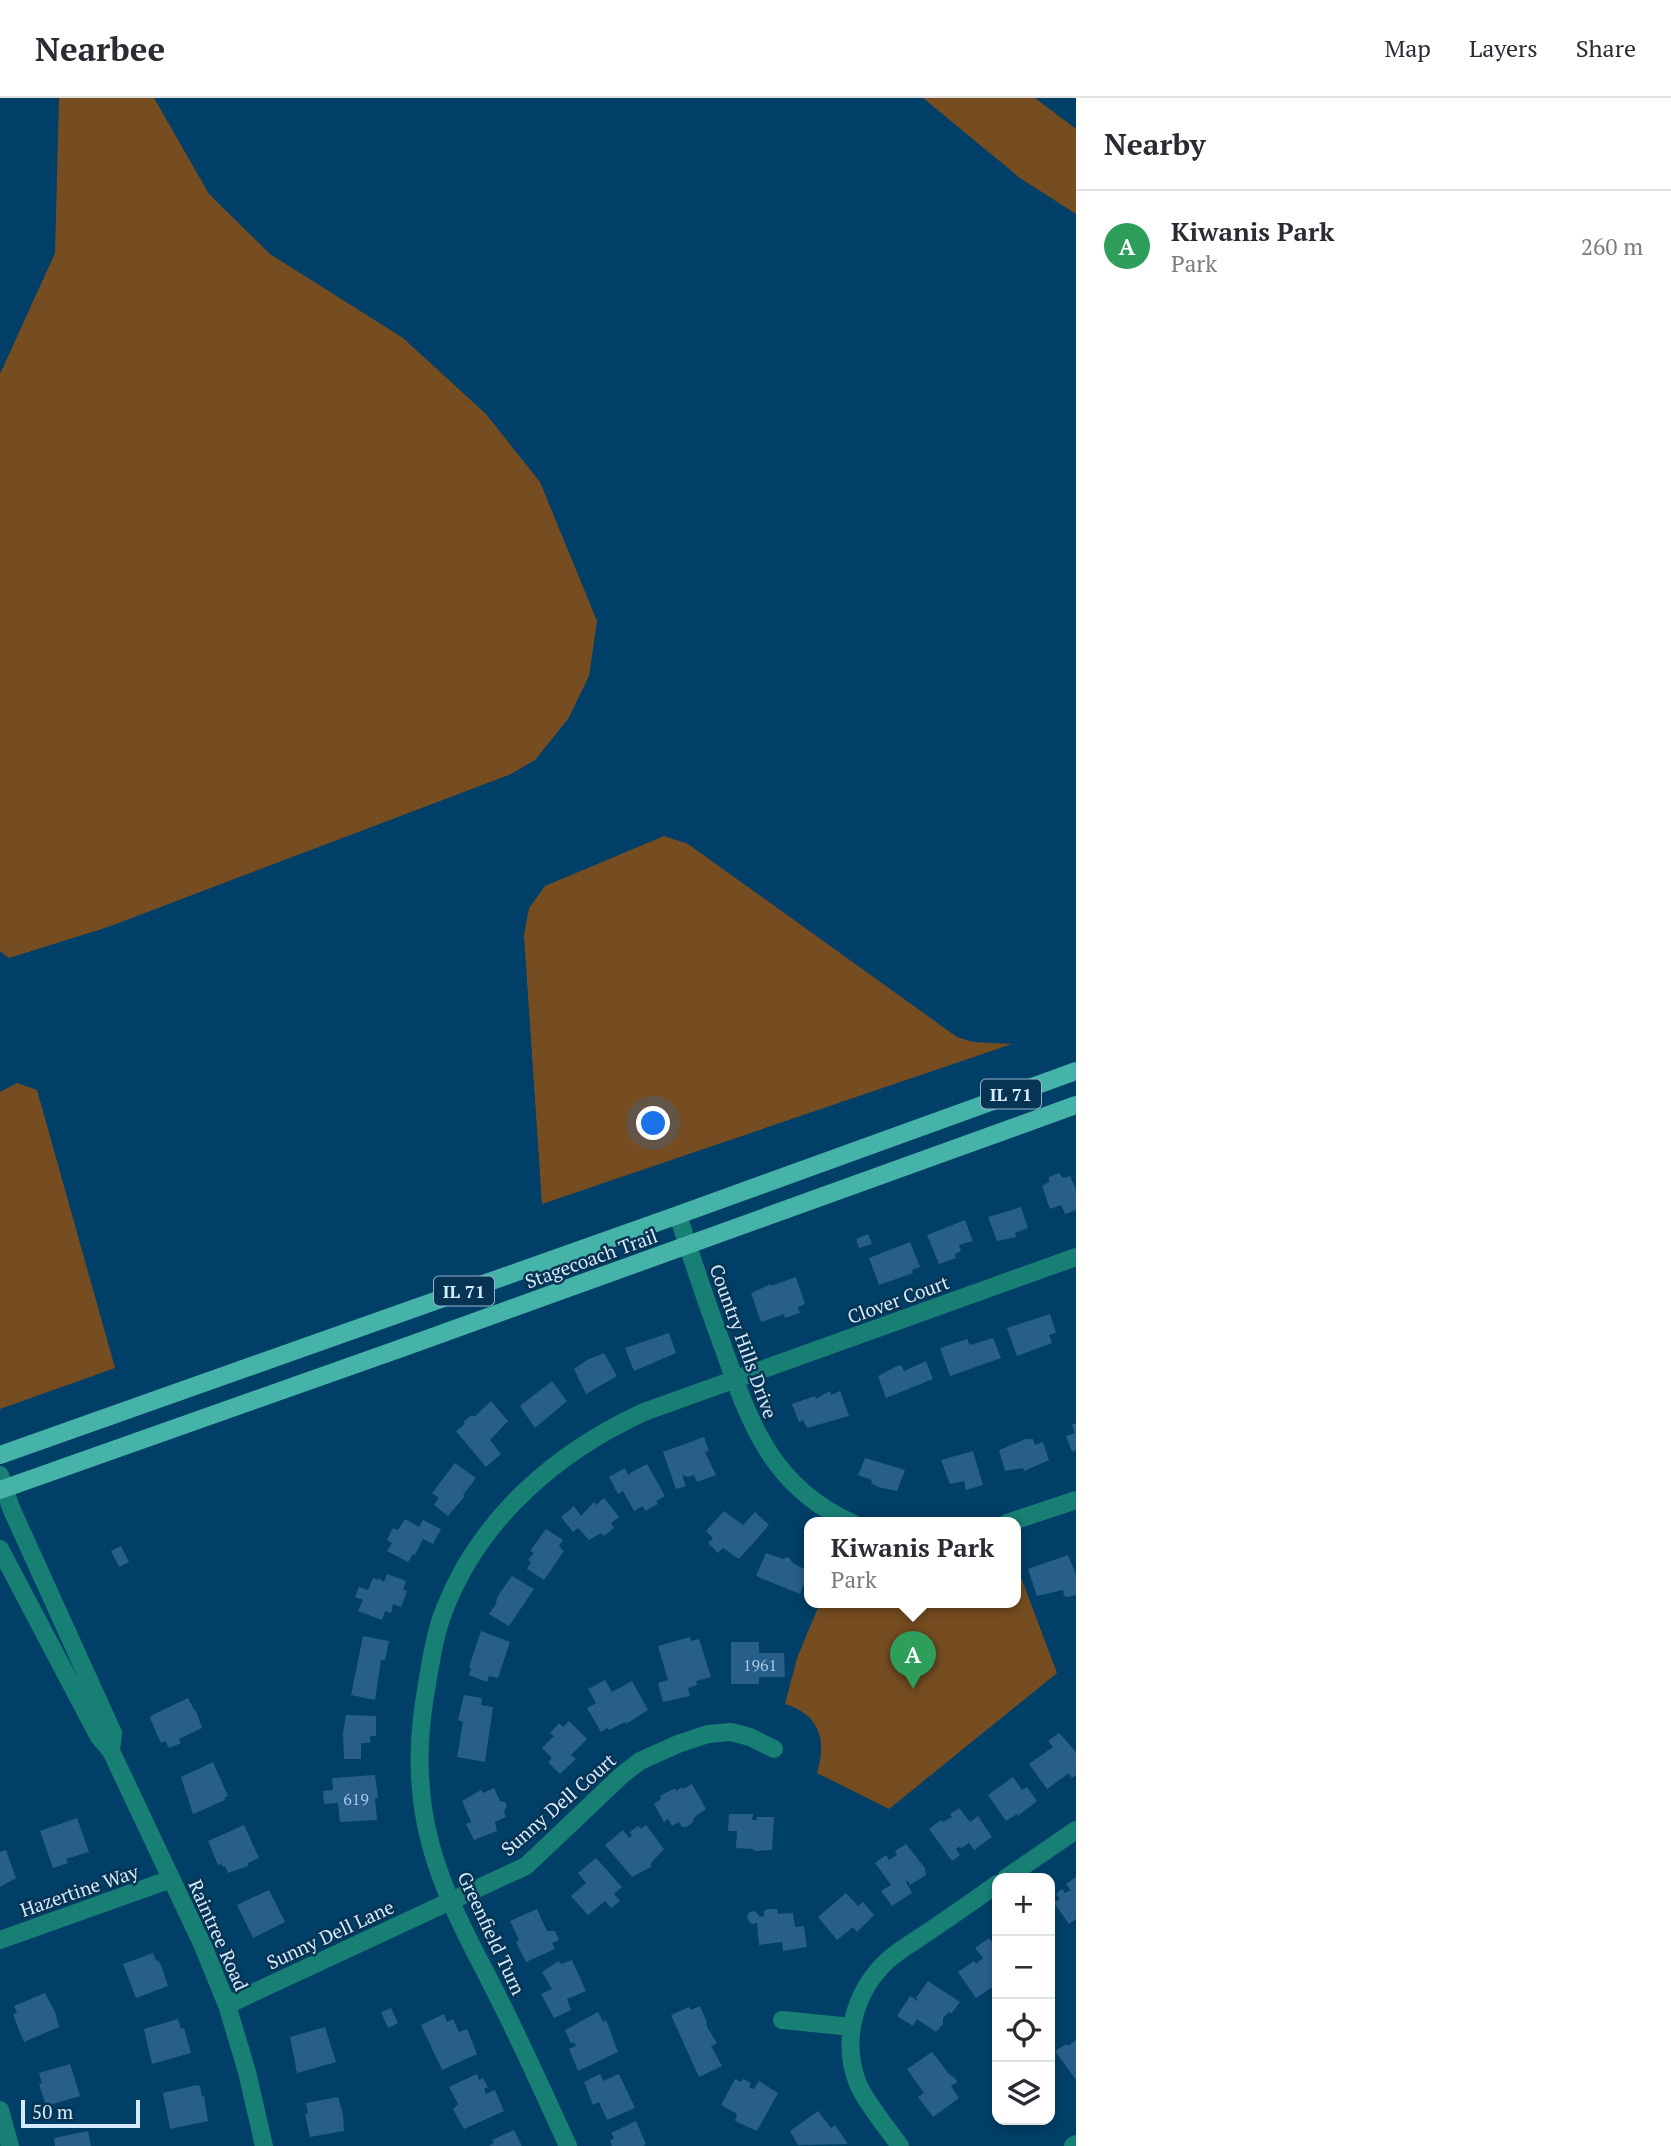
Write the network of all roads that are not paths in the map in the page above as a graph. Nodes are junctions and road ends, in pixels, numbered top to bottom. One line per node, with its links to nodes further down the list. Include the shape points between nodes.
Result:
1 (1076, 1071): 3 (main road, Stagecoach Trail / IL 71)
2 (1076, 1105): 4 (main road, Stagecoach Trail / IL 71)
3 (678, 1215): 4 (street, Country Hills Drive); 7 (main road, Stagecoach Trail / IL 71)
4 (688, 1246): 6 (street, Country Hills Drive); 8 (main road, Stagecoach Trail / IL 71)
5 (1076, 1257): 6 (street, Clover Court)
6 (735, 1380): 10 (street, Country Hills Drive, via 757,1436 787,1477); 19 (street, Greenfield Turn, via 644,1412 575,1449 511,1504 456,1583 435,1644 419,1732 419,1785 430,1842)
7 (0, 1455)
8 (2, 1484): 14 (street, Raintree Road, via 113,1733)
9 (1076, 1500): 11 (street)
10 (842, 1517)
11 (1021, 1518)
12 (0, 1549): 14 (street, Raintree Road, via 99,1737)
13 (774, 1749): 19 (street, Sunny Dell Court, via 731,1732 708,1734 640,1761 526,1866)
14 (111, 1751): 17 (street, Raintree Road)
15 (1076, 1830): 16 (street)
16 (1013, 1873)
17 (171, 1879): 20 (street, Hazertine Way); 21 (street, Raintree Road)
18 (992, 1887): 23 (street, via 890,1958 862,1991)
19 (450, 1902): 21 (street, Sunny Dell Lane); 27 (street, Greenfield Turn)
20 (0, 1940)
21 (227, 2005): 26 (street, Raintree Road)
22 (782, 2020): 23 (street)
23 (852, 2026): 28 (street, via 852,2065 858,2082)
24 (0, 2110): 25 (street)
25 (10, 2146)
26 (264, 2146)
27 (568, 2146)
28 (900, 2146)

